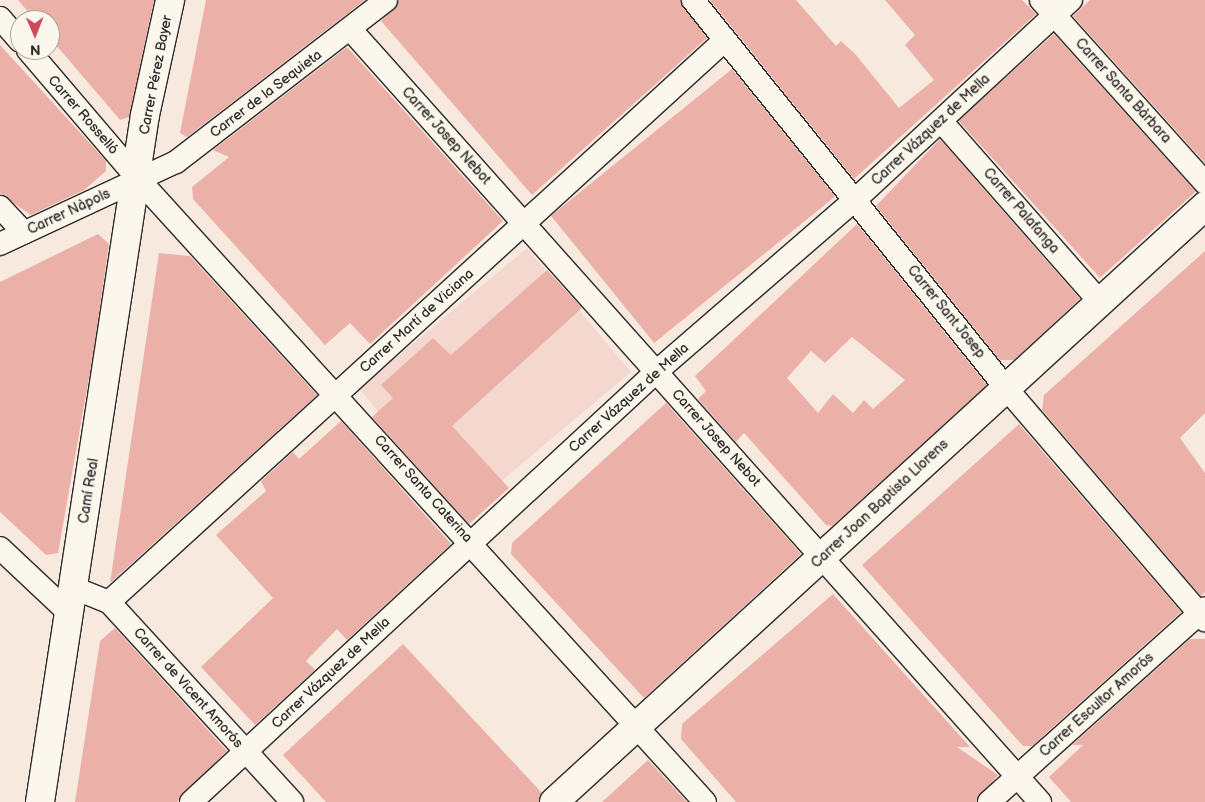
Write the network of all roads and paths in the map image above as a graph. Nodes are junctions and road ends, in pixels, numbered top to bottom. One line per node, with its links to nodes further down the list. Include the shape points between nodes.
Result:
1 (170, 0): 11 (street, Carrer Pérez Bayer, via 145,115)
2 (386, 0): 7 (street, Carrer de la Sequieta)
3 (693, 0): 8 (street, Carrer Sant Josep)
4 (1056, 5): 10 (street, Carrer Vázquez de Mella); 12 (street, Carrer Santa Bàrbara)
5 (0, 18): 6 (street)
6 (10, 30)
7 (351, 30): 11 (street, Carrer de la Sequieta, via 176,162); 16 (street, Carrer Josep Nebot)
8 (725, 40): 13 (street, Carrer Sant Josep); 16 (street, Carrer Martí de Viciana)
9 (37, 60): 11 (street, Carrer Rosselló)
10 (941, 121): 13 (street, Carrer Vázquez de Mella); 19 (street, Carrer Palafanga)
11 (139, 180): 17 (street, Carrer Nàpols); 22 (street, Carrer Santa Caterina); 26 (street, Camí Real)
12 (1205, 183)
13 (856, 199): 20 (street, Carrer Vázquez de Mella); 21 (street, Carrer Sant Josep)
14 (1205, 206): 19 (street, Carrer Joan Baptista Llorens)
15 (0, 207): 17 (street)
16 (524, 224): 20 (street, Carrer Josep Nebot); 22 (street, Carrer Martí de Viciana)
17 (24, 233): 18 (street, Carrer Nàpols)
18 (0, 244)
19 (1100, 302): 21 (street, Carrer Joan Baptista Llorens)
20 (656, 372): 23 (street, Carrer Vázquez de Mella); 25 (street, Carrer Josep Nebot)
21 (1006, 388): 25 (street, Carrer Joan Baptista Llorens); 28 (street, Carrer Sant Josep)
22 (337, 394): 23 (street, Carrer Santa Caterina); 27 (street, Carrer Martí de Viciana)
23 (472, 543): 29 (street, Carrer Santa Caterina); 30 (street, Carrer Vázquez de Mella)
24 (0, 548): 26 (street)
25 (822, 557): 29 (street, Carrer Joan Baptista Llorens); 31 (street, Carrer Josep Nebot)
26 (72, 601): 27 (street, Carrer de Vicent Amorós); 32 (street, Camí Real)
27 (109, 602): 30 (street, Carrer de Vicent Amorós)
28 (1203, 614): 31 (street, Carrer Escultor Amorós)
29 (637, 726): 35 (street, Carrer Joan Baptista Llorens); 36 (street, Carrer Santa Caterina)
30 (246, 751): 33 (street, Carrer Vázquez de Mella); 34 (street, Carrer de Vicent Amorós)
31 (1017, 776): 37 (street, Carrer Escultor Amorós); 38 (street, Carrer Josep Nebot)
32 (40, 802)
33 (191, 802)
34 (292, 802)
35 (554, 802)
36 (705, 802)
37 (989, 802)
38 (1040, 802)

